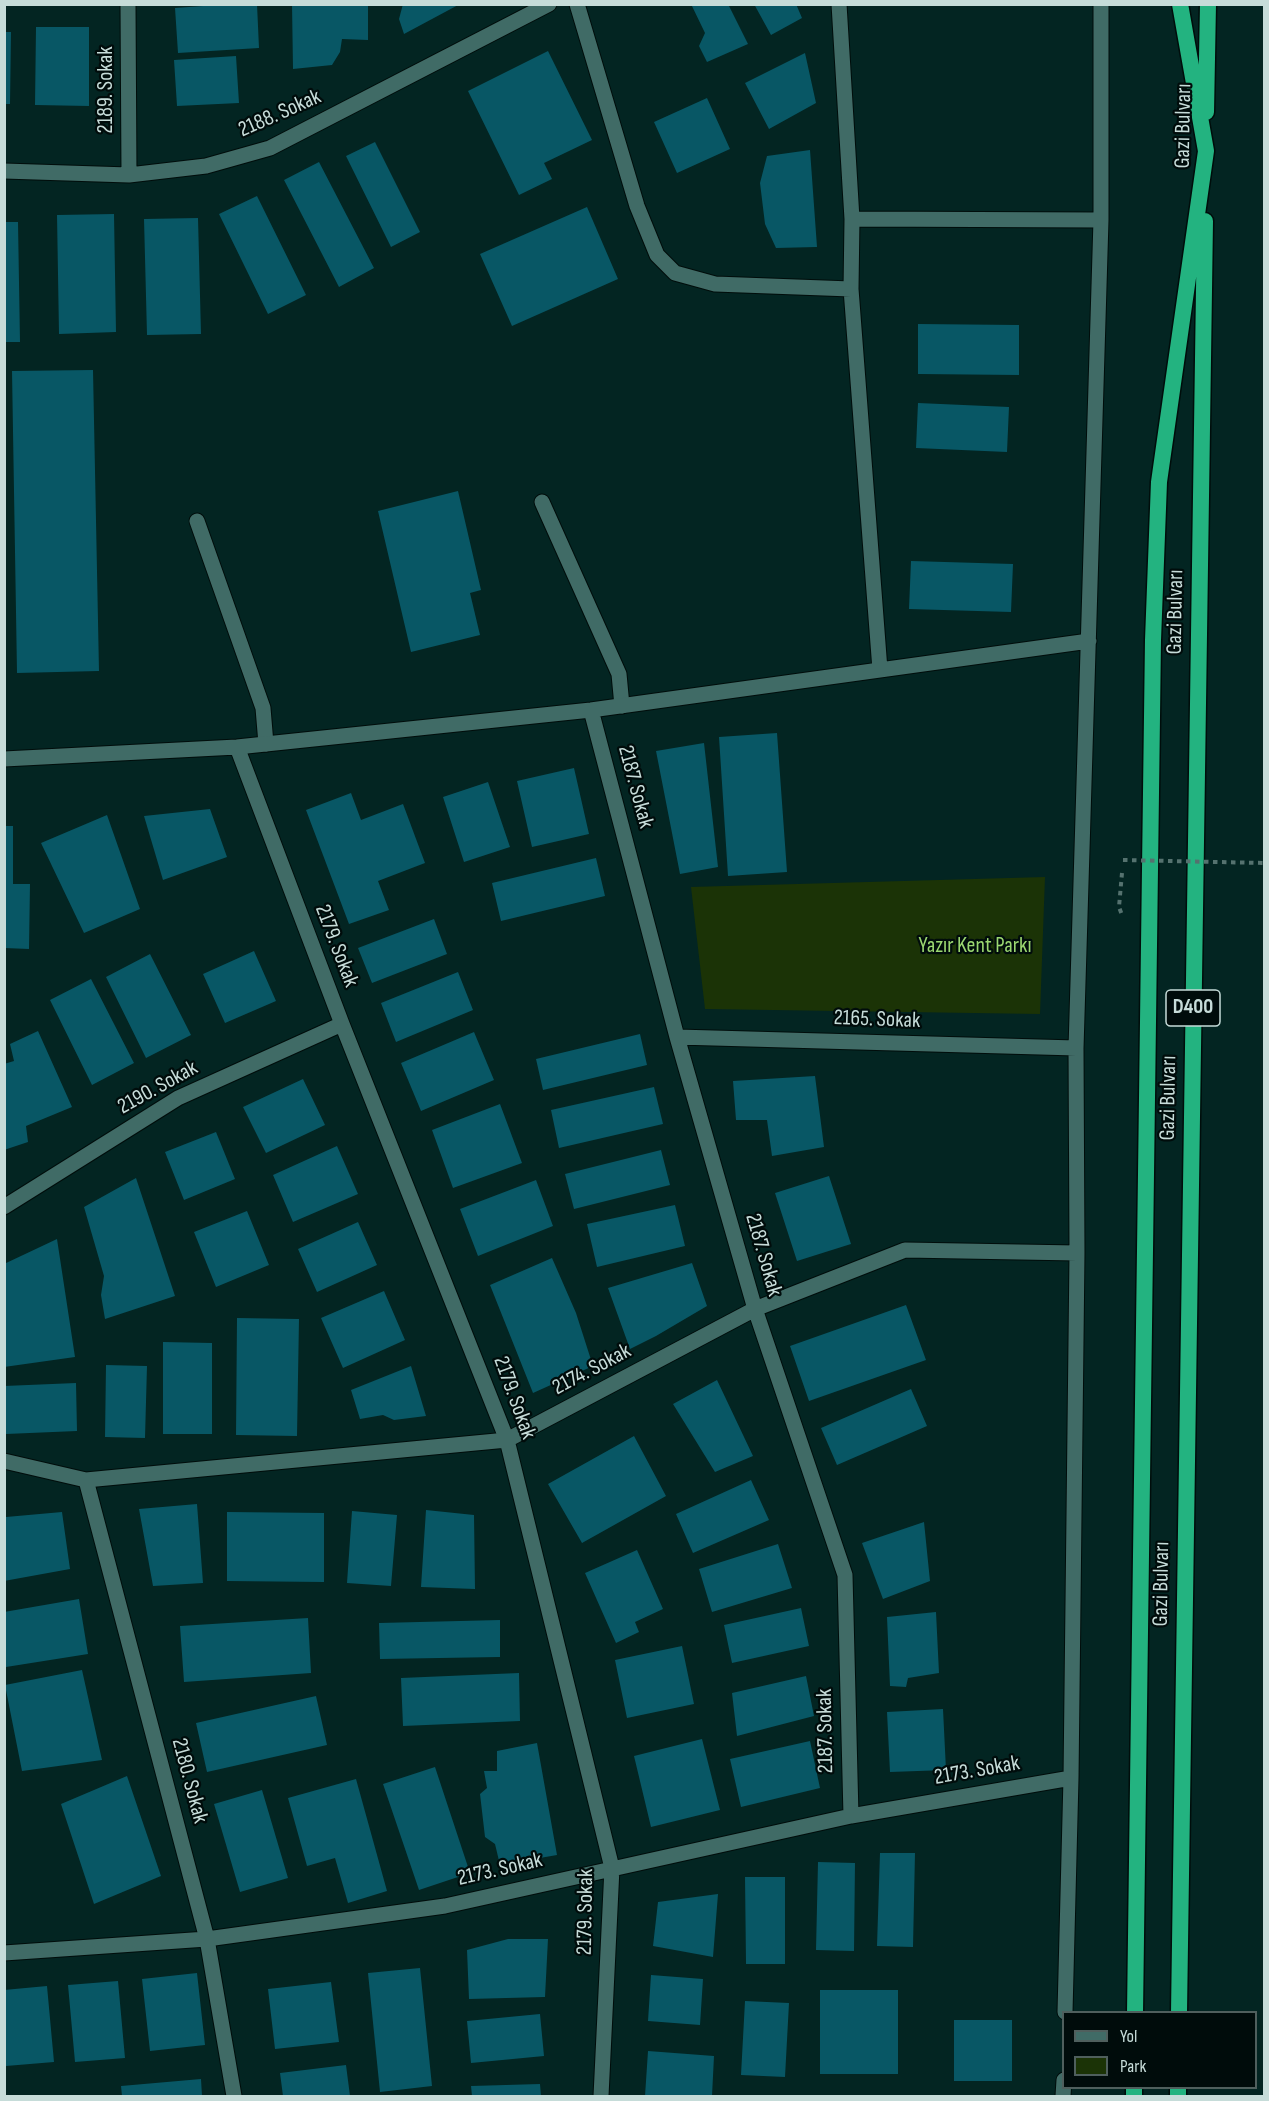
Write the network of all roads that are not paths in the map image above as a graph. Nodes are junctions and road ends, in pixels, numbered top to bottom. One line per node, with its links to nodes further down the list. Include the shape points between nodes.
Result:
1 (128, 4): 10 (street, 2189. Sokak)
2 (549, 4): 10 (street, 2188. Sokak, via 270,148 207,166)
3 (577, 4): 13 (street, via 637,206 657,255 675,273 715,284)
4 (839, 4): 11 (street)
5 (1101, 4): 12 (street)
6 (1180, 4): 8 (highway)
7 (1208, 4): 8 (highway, Gazi Bulvarı / D400)
8 (1206, 151): 38 (highway, via 1159,482 1155,583); 39 (highway, Gazi Bulvarı / D400)
9 (4, 171): 10 (street, 2188. Sokak)
10 (129, 175)
11 (852, 219): 12 (street); 13 (street)
12 (1101, 220): 16 (street)
13 (851, 288): 17 (street)
14 (542, 502): 18 (street, via 619,674)
15 (197, 520): 20 (street, via 263,708)
16 (1089, 641): 17 (street); 25 (street)
17 (880, 670): 18 (street)
18 (622, 706): 19 (street)
19 (591, 710): 20 (street); 24 (street, 2187. Sokak)
20 (266, 744): 21 (street)
21 (237, 747): 22 (street); 23 (street, 2179. Sokak)
22 (4, 759)
23 (342, 1024): 26 (street, 2190. Sokak, via 178,1098); 29 (street, 2179. Sokak)
24 (677, 1037): 25 (street, 2165. Sokak); 28 (street, 2187. Sokak)
25 (1076, 1048): 27 (street)
26 (4, 1207)
27 (1077, 1253): 28 (street, 2174. Sokak, via 905,1250); 32 (street)
28 (755, 1309): 29 (street, 2174. Sokak); 33 (street, 2187. Sokak, via 845,1575)
29 (507, 1440): 31 (street, 2174. Sokak); 34 (street, 2179. Sokak)
30 (4, 1461): 31 (street, 2174. Sokak)
31 (86, 1480): 35 (street, 2180. Sokak)
32 (1071, 1778): 33 (street, 2173. Sokak); 37 (street)
33 (851, 1816): 34 (street, 2173. Sokak)
34 (612, 1868): 35 (street, 2173. Sokak, via 445,1906); 41 (street, 2179. Sokak)
35 (207, 1939): 36 (street, 2173. Sokak); 40 (street, 2180. Sokak)
36 (4, 1953)
37 (1065, 2011)
38 (1135, 2011)
39 (1179, 2011)
40 (234, 2097)
41 (601, 2097)

